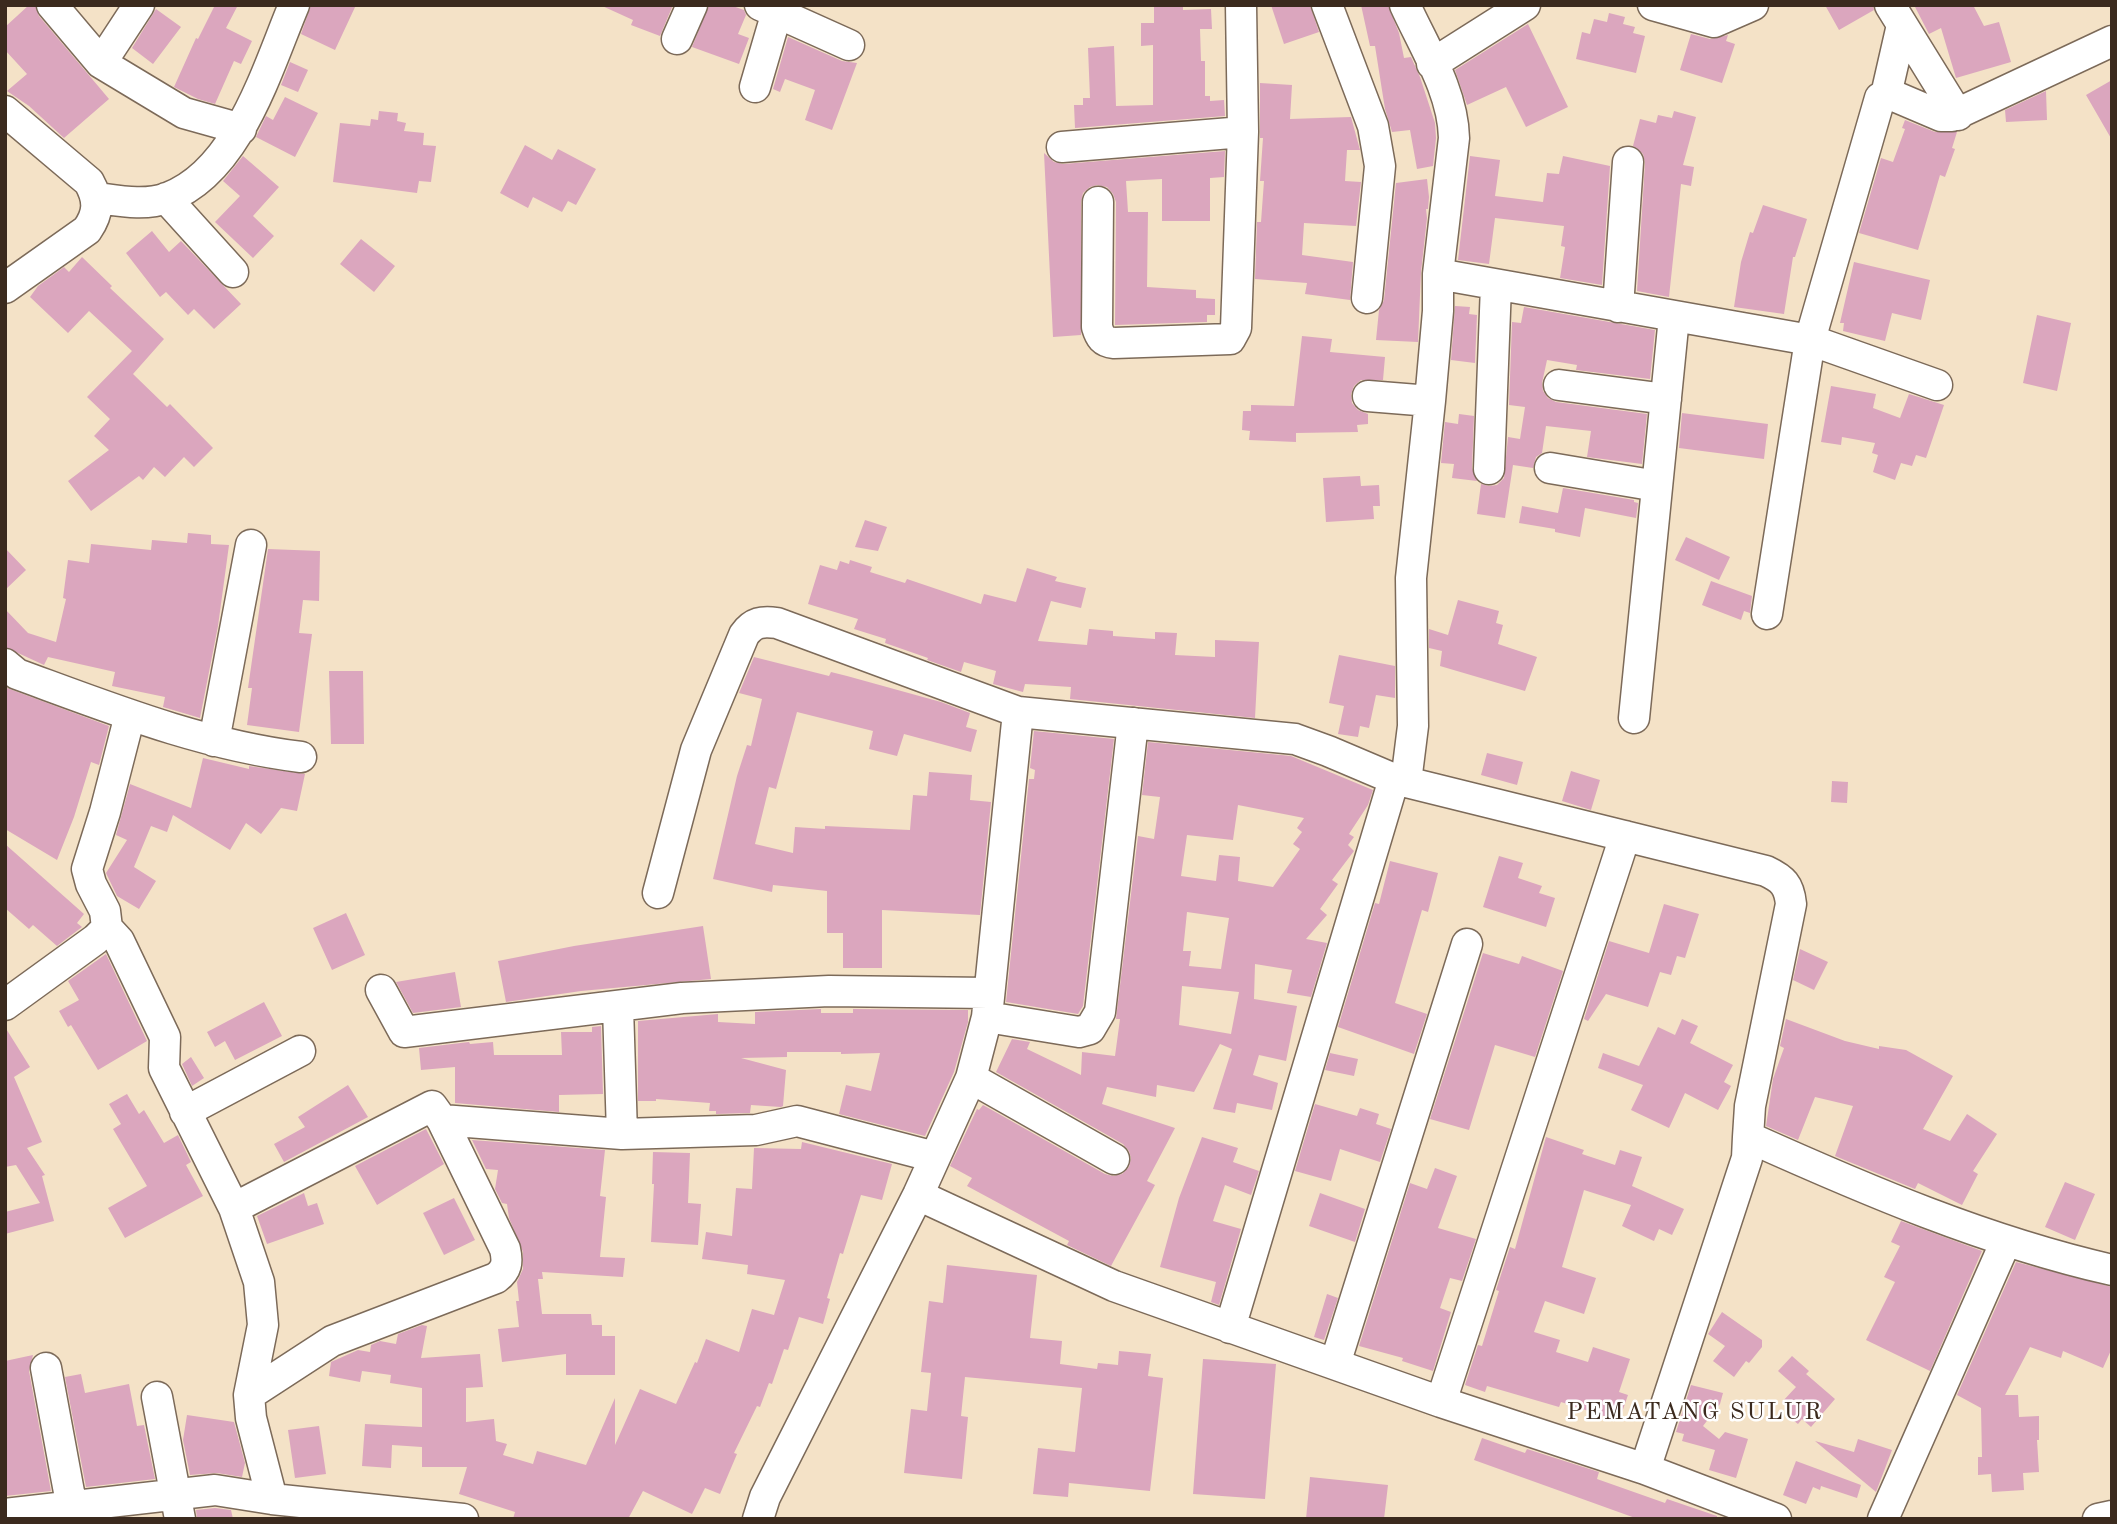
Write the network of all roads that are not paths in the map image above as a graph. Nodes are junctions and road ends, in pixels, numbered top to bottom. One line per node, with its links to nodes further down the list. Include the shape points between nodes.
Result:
1 (52, 5): 16 (street)
2 (139, 5): 16 (street)
3 (294, 5): 22 (street)
4 (692, 5): 13 (street)
5 (1241, 5): 23 (street)
6 (1327, 5): 33 (street, via 1369,116 1380,166)
7 (1405, 5): 17 (street)
8 (1525, 5): 17 (street)
9 (1653, 5): 10 (street, via 1714,22)
10 (1753, 5)
11 (772, 8): 15 (street); 18 (street)
12 (1896, 15): 19 (street); 21 (street)
13 (677, 39)
14 (2112, 41): 21 (street)
15 (849, 45)
16 (101, 63): 22 (street, via 184,113)
17 (1432, 64): 30 (street, via 1447,97 1454,138)
18 (755, 87)
19 (1886, 95): 21 (street, via 1941,116); 36 (street, via 1877,108)
20 (5, 111): 26 (street, via 89,182)
21 (1958, 115)
22 (241, 129): 27 (street, via 227,152 198,180)
23 (1243, 132): 24 (street); 28 (street, via 1236,328 1230,339 1114,343 1099,336)
24 (1062, 148)
25 (1628, 162): 34 (street)
26 (97, 198): 27 (street, via 136,203); 32 (street, via 95,218 87,230)
27 (166, 198): 29 (street)
28 (1098, 202)
29 (233, 272)
30 (1438, 274): 31 (street); 41 (street)
31 (1496, 285): 34 (street); 43 (street)
32 (5, 288)
33 (1367, 298)
34 (1618, 307): 35 (street)
35 (1674, 317): 36 (street); 40 (street)
36 (1810, 340): 37 (street); 46 (street)
37 (1937, 384)
38 (1559, 385): 40 (street)
39 (1368, 396): 41 (street)
40 (1665, 399): 44 (street)
41 (1430, 401): 54 (street, via 1411,578 1413,726)
42 (1550, 468): 44 (street)
43 (1489, 469)
44 (1657, 486): 50 (street)
45 (251, 545): 52 (street)
46 (1767, 614)
47 (5, 664): 49 (street, via 17,674)
48 (1018, 712): 51 (street); 56 (street, via 777,622 751,625 696,750); 60 (street)
49 (130, 715): 52 (street); 57 (street, via 87,869 105,911)
50 (1634, 718)
51 (1133, 723): 54 (street, via 1295,739); 60 (street, via 1100,1013 1090,1029 1079,1032)
52 (214, 741): 53 (street)
53 (301, 757)
54 (1400, 781): 55 (street); 75 (street)
55 (1625, 836): 68 (street, via 1766,871 1782,878 1789,890 1791,904 1749,1106); 80 (street)
56 (658, 893)
57 (107, 928): 61 (street); 65 (street, via 119,941 165,1037 164,1068)
58 (1467, 944): 76 (street)
59 (381, 990): 62 (street, via 404,1032)
60 (988, 1005): 62 (street, via 829,991 682,998); 64 (street)
61 (5, 1006)
62 (618, 1007): 67 (street)
63 (300, 1051): 65 (street)
64 (971, 1078): 69 (street); 70 (street)
65 (185, 1112): 72 (street)
66 (442, 1120): 67 (street); 72 (street, via 432,1106); 78 (street, via 505,1249 504,1272 332,1341)
67 (622, 1134): 69 (street, via 756,1130 797,1121)
68 (1748, 1138): 73 (street, via 1880,1196); 81 (street, via 1747,1158)
69 (935, 1157): 71 (street)
70 (1114, 1158)
71 (918, 1195): 75 (street, via 1114,1286); 88 (street)
72 (234, 1208): 78 (street, via 260,1282 263,1325)
73 (2006, 1241): 74 (street); 90 (street)
74 (2112, 1270)
75 (1230, 1328): 76 (street)
76 (1335, 1364): 80 (street)
77 (46, 1368): 84 (street)
78 (249, 1395): 82 (street)
79 (157, 1397): 83 (street)
80 (1441, 1402): 81 (street)
81 (1645, 1469): 89 (street)
82 (272, 1499): 83 (street, via 215,1490); 87 (street)
83 (178, 1506): 84 (street)
84 (73, 1513): 85 (street)
85 (5, 1514)
86 (2112, 1516): 91 (street)
87 (463, 1519)
88 (758, 1519)
89 (1776, 1519)
90 (1883, 1519)
91 (2098, 1519)

